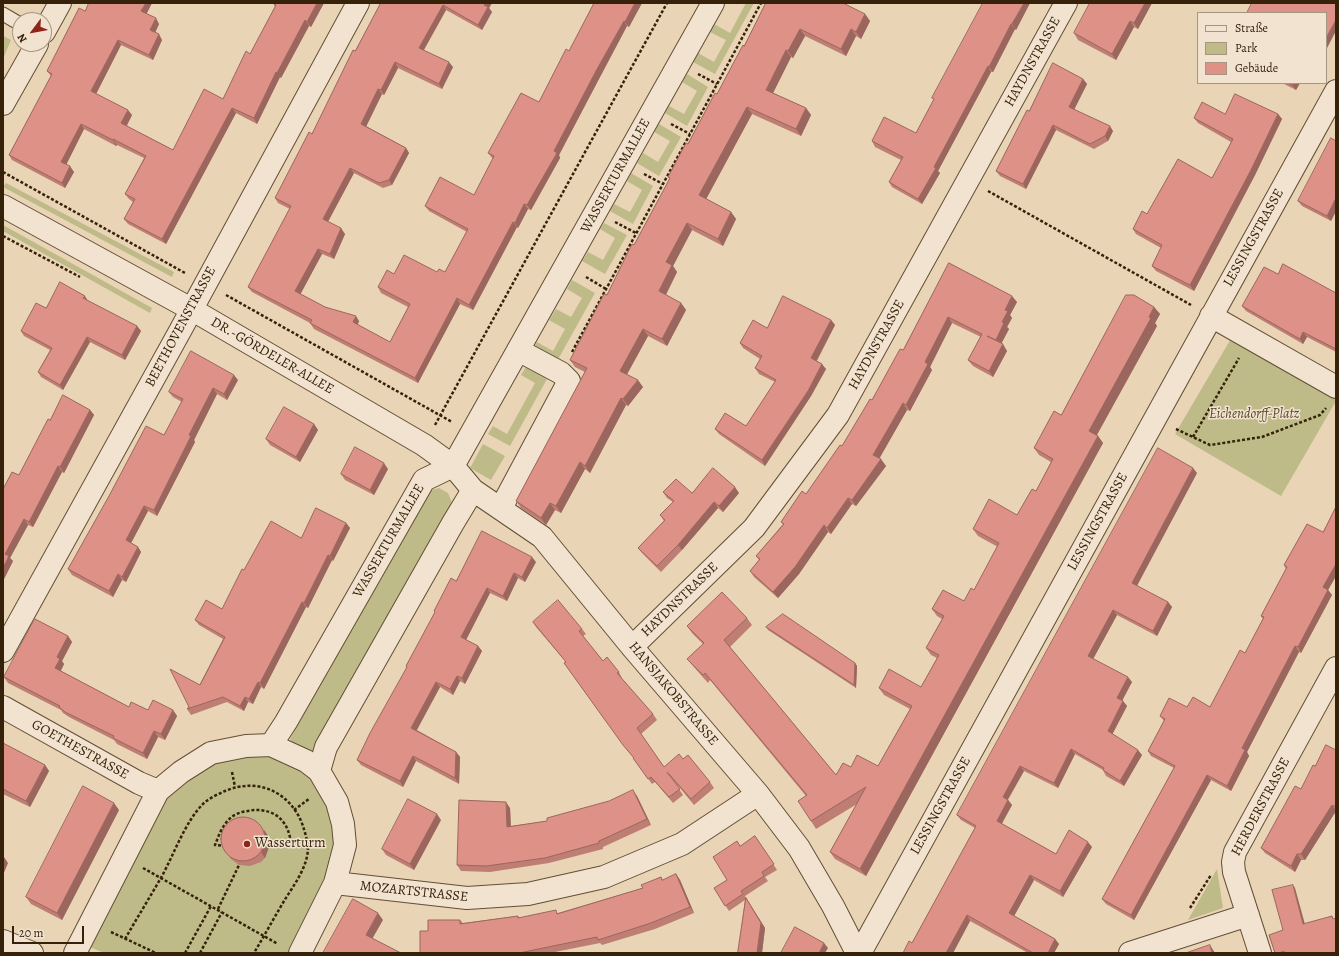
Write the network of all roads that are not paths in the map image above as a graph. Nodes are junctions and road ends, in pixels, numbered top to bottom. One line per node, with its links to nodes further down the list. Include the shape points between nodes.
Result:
1 (60, 3): 6 (street)
2 (358, 3): 12 (street, BEETHOVENSTRASSE)
3 (713, 3): 14 (street, WASSERTURMALLEE)
4 (1066, 3): 19 (street, HAYDNSTRASSE, via 838,416 754,528)
5 (3, 14): 7 (lane)
6 (52, 18)
7 (12, 19)
8 (32, 52): 10 (street)
9 (1336, 91): 13 (street, LESSINGSTRASSE)
10 (3, 104)
11 (3, 206): 12 (street, DR.-GÖRDELER-ALLEE)
12 (191, 309): 16 (street, DR.-GÖRDELER-ALLEE, via 424,445); 20 (street, BEETHOVENSTRASSE)
13 (1211, 316): 15 (street, via 1250,338); 33 (street, LESSINGSTRASSE)
14 (518, 350): 16 (street, WASSERTURMALLEE); 18 (street, via 560,373 569,381)
15 (1332, 396)
16 (453, 466): 17 (street, HANSJAKOBSTRASSE); 23 (street, WASSERTURMALLEE, via 424,480)
17 (473, 490): 18 (street, HANSJAKOBSTRASSE); 24 (street, via 326,747)
18 (501, 508): 19 (street, HANSJAKOBSTRASSE, via 542,537)
19 (632, 647): 26 (street, HANSJAKOBSTRASSE)
20 (3, 651)
21 (1336, 668): 28 (street, HERDERSTRASSE, via 1235,852 1234,872)
22 (3, 707): 25 (street, GOETHESTRASSE, via 139,783)
23 (271, 745): 24 (street, via 306,761); 25 (street, via 246,746 212,753 181,772)
24 (319, 771): 27 (street, via 337,802 343,824 344,845)
25 (158, 791): 32 (street)
26 (758, 794): 27 (street, MOZARTSTRASSE, via 682,844 604,877 528,894 467,898); 33 (street, HANSJAKOBSTRASSE, via 799,848 834,906)
27 (335, 883): 30 (street)
28 (1248, 915): 34 (street); 35 (street, HERDERSTRASSE)
29 (3, 941): 31 (street)
30 (291, 950)
31 (32, 953)
32 (75, 953)
33 (858, 953)
34 (1130, 953)
35 (1260, 953)

